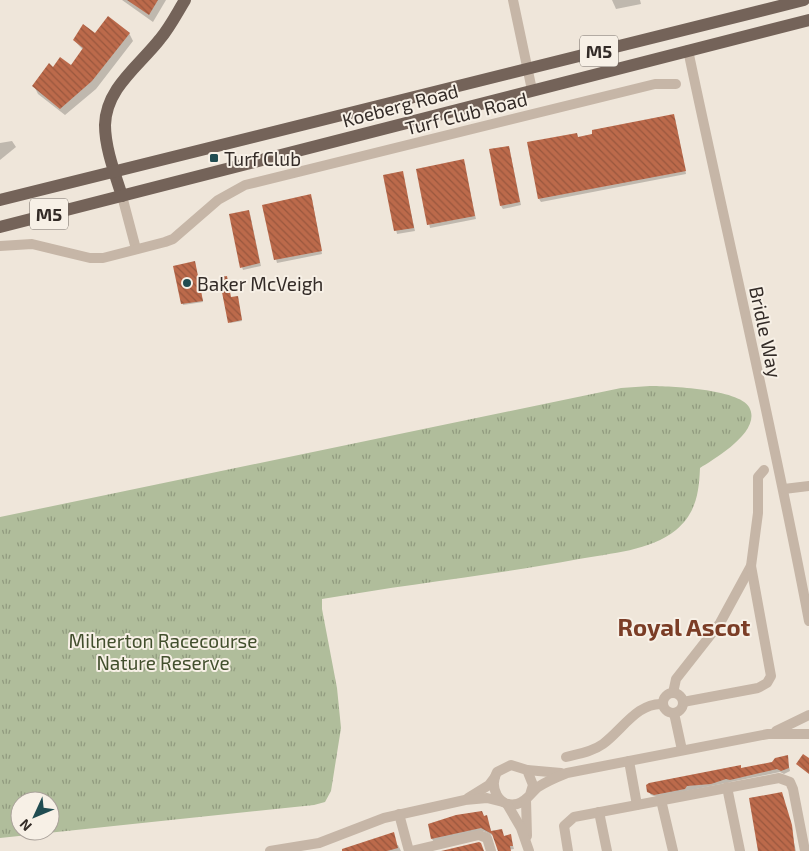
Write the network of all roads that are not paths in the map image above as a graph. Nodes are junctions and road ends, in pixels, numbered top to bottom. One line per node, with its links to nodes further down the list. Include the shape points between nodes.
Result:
1 (185, 0): 9 (main road, via 160,38 110,100 105,124)
2 (513, 0): 6 (street)
3 (804, 0): 6 (main road, Koeberg Road / M5)
4 (809, 20): 5 (main road, Koeberg Road / M5)
5 (688, 50): 8 (main road, Koeberg Road / M5); 17 (street, Bridle Way)
6 (526, 69): 8 (street); 9 (main road, Koeberg Road / M5)
7 (676, 84): 14 (street, Turf Club Road, via 655,84 245,185 218,200 173,239)
8 (532, 90): 10 (main road, Koeberg Road / M5)
9 (115, 171): 10 (main road); 11 (main road, Koeberg Road / M5)
10 (122, 196): 12 (main road, Koeberg Road / M5); 14 (street)
11 (0, 200)
12 (0, 227)
13 (0, 246): 14 (street, Turf Club Road, via 32,244 90,258)
14 (136, 249)
15 (764, 470): 18 (street, via 758,477 758,514)
16 (809, 486): 17 (street)
17 (784, 489): 21 (street, Bridle Way)
18 (751, 566): 19 (street); 20 (street)
19 (756, 592): 20 (street); 23 (street, via 772,670 767,683 758,688)
20 (737, 596): 22 (street, via 679,674)
21 (809, 621)
22 (673, 693): 23 (street, via 679,695); 24 (street, via 665,698)
23 (683, 702): 25 (street, via 681,709)
24 (663, 704): 25 (street); 30 (street, via 645,707 593,750)
25 (674, 713): 29 (street)
26 (809, 715): 27 (street)
27 (768, 734): 28 (street); 29 (street)
28 (809, 734)
29 (682, 750): 31 (street)
30 (566, 757)
31 (629, 761): 33 (street); 40 (street)
32 (526, 770): 33 (street); 34 (street, via 517,765 506,766); 36 (street, via 533,785)
33 (567, 773): 36 (street, via 546,782)
34 (494, 777): 37 (street, via 489,785); 39 (street, via 495,793)
35 (727, 787): 38 (street); 50 (street); 51 (street, via 778,778 790,782)
36 (528, 798): 39 (street, via 517,804); 43 (street)
37 (465, 800): 39 (street, via 487,798); 42 (street)
38 (661, 800): 40 (street); 49 (street)
39 (505, 803): 43 (street, via 521,828)
40 (638, 805): 41 (street)
41 (599, 812): 47 (street, via 568,821 563,831); 48 (street)
42 (399, 814): 44 (street, via 319,843); 45 (street)
43 (528, 849)
44 (275, 851)
45 (410, 851): 46 (street, via 479,835 487,838)
46 (491, 851)
47 (568, 851)
48 (607, 851)
49 (673, 851)
50 (740, 851)
51 (805, 851)

